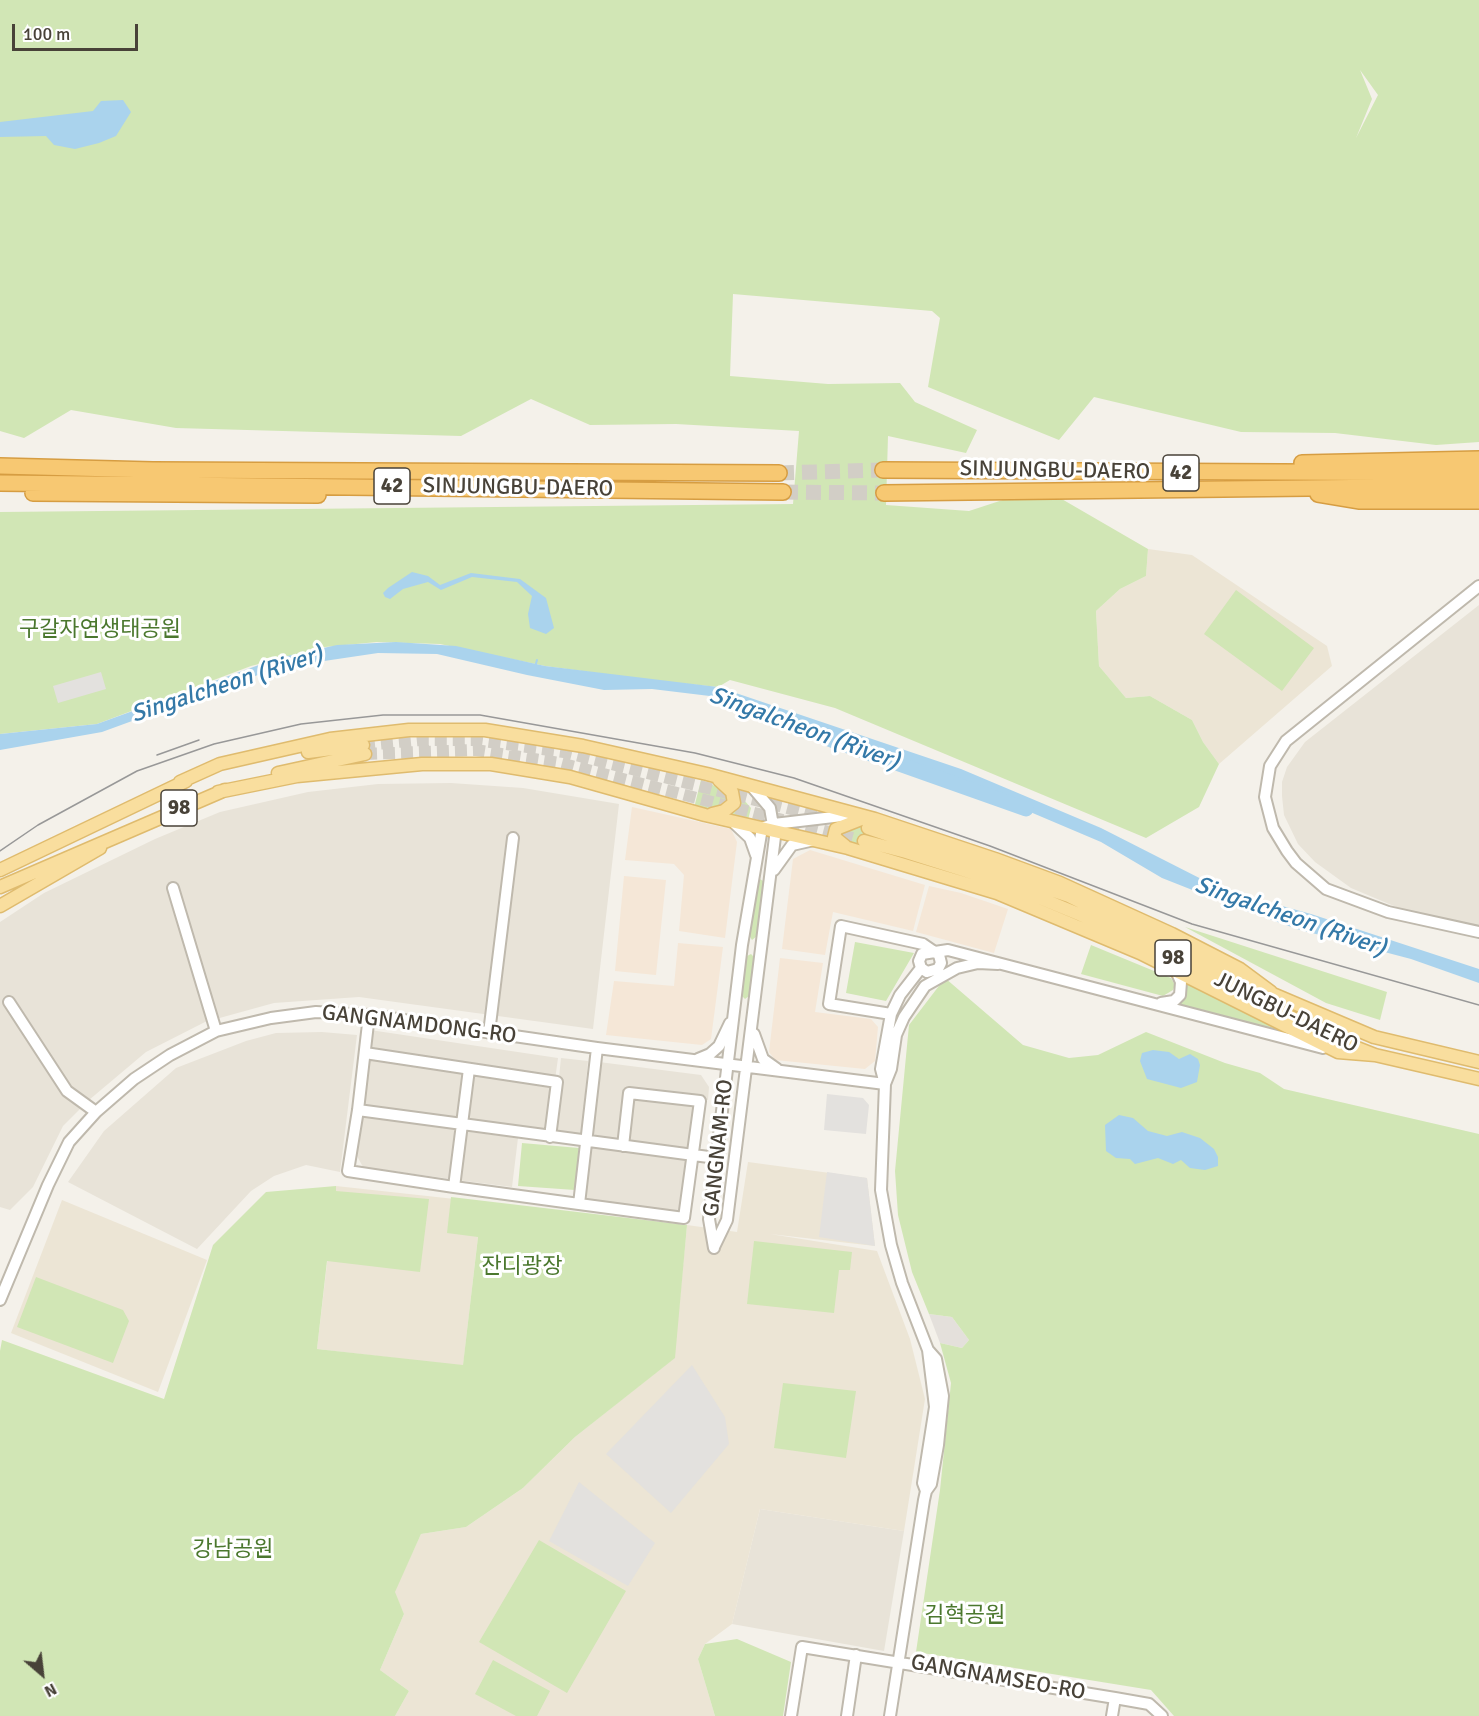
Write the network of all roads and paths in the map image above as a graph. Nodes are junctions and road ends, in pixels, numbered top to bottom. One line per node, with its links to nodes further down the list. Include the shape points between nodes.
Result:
1 (1479, 459): 5 (highway, via 1229,466)
2 (0, 466): 4 (highway, SINJUNGBU-DAERO / 42)
3 (883, 470): 5 (highway, SINJUNGBU-DAERO / 42)
4 (779, 473)
5 (1175, 473): 6 (highway, SINJUNGBU-DAERO / 42)
6 (1479, 473)
7 (0, 483): 9 (highway, SINJUNGBU-DAERO / 42)
8 (1479, 486): 10 (highway, SINJUNGBU-DAERO / 42)
9 (518, 488): 11 (highway, via 282,496); 12 (highway, SINJUNGBU-DAERO / 42)
10 (1288, 488): 13 (highway, SINJUNGBU-DAERO / 42); 14 (highway, via 1360,501)
11 (0, 492)
12 (783, 492)
13 (884, 493)
14 (1479, 501)
15 (1479, 586): 36 (street, via 1286,741 1270,766 1265,797 1273,828 1287,852 1326,889 1388,912)
16 (717, 777): 17 (main road, JUNGBU-DAERO, via 583,746 485,730 409,730 330,739 220,764); 18 (main road, JUNGBU-DAERO); 20 (main road, via 732,792 734,803 724,812)
17 (180, 782): 19 (main road, 98, via 321,750 364,750); 31 (main road, 98)
18 (753, 788): 22 (main road, JUNGBU-DAERO); 24 (street, via 770,808)
19 (219, 792): 20 (main road, via 358,768 491,764 570,777); 23 (main road, 98)
20 (705, 815): 21 (main road)
21 (730, 819): 24 (main road); 29 (street, via 745,831)
22 (869, 822): 24 (street, via 842,816); 28 (main road, via 836,829 834,837); 56 (main road, JUNGBU-DAERO / 98, via 1069,896 1235,978 1374,1037)
23 (141, 824): 33 (main road, 98); 35 (main road)
24 (771, 827): 26 (main road); 29 (street, GANGNAM-RO); 30 (street, GANGNAM-RO)
25 (513, 838): 49 (street)
26 (814, 840): 28 (main road); 32 (street, via 792,845)
27 (864, 841): 54 (main road, JUNGBU-DAERO / 98, via 1001,882 1081,915)
28 (848, 848): 41 (main road, via 963,882 1070,922)
29 (756, 855): 30 (street); 46 (street, GANGNAM-RO)
30 (773, 858): 32 (street, GANGNAM-RO)
31 (0, 870)
32 (770, 878): 47 (street, GANGNAM-RO)
33 (0, 887)
34 (173, 888): 48 (street)
35 (0, 906)
36 (1479, 932)
37 (927, 953): 39 (street, via 948,950); 40 (street, via 919,961); 40 (street, via 940,959); 44 (street, via 913,942 841,926 829,1004)
38 (978, 963): 39 (street); 40 (street, via 962,960); 50 (street, via 946,972 926,986)
39 (998, 964): 43 (street)
40 (930, 970): 44 (street, via 900,995); 50 (street, via 910,995)
41 (1176, 971): 43 (street, via 1181,982 1180,995 1174,1001); 52 (main road)
42 (9, 1002): 64 (street, via 67,1091)
43 (1151, 1003): 52 (street)
44 (891, 1014): 62 (street, via 881,1069)
45 (369, 1015): 48 (street, GANGNAMDONG-RO, via 316,1012); 49 (street, GANGNAMDONG-RO); 53 (street)
46 (734, 1015): 55 (street, via 719,1046); 57 (street, GANGNAM-RO)
47 (752, 1029): 58 (street, GANGNAM-RO); 60 (street, via 763,1059)
48 (216, 1031): 64 (street, GANGNAMDONG-RO, via 134,1079)
49 (489, 1033): 51 (street, GANGNAMDONG-RO)
50 (896, 1035): 62 (street)
51 (597, 1048): 55 (street, GANGNAMDONG-RO); 67 (street)
52 (1338, 1052): 54 (main road)
53 (365, 1053): 59 (street); 63 (street)
54 (1375, 1055): 61 (main road, JUNGBU-DAERO / 98)
55 (697, 1060): 57 (street, GANGNAMDONG-RO)
56 (1479, 1062)
57 (728, 1064): 58 (street); 70 (street, GANGNAM-RO)
58 (748, 1067): 60 (street); 70 (street, GANGNAM-RO, via 727,1220 714,1248 709,1219)
59 (470, 1069): 65 (street); 66 (street, via 557,1082)
60 (780, 1071): 62 (street)
61 (1479, 1079)
62 (885, 1084): 75 (street, GANGNAMSEO-RO, via 881,1190 902,1283 928,1350 935,1407)
63 (358, 1110): 65 (street); 71 (street, via 348,1171)
64 (96, 1112): 73 (street, GANGNAMDONG-RO, via 69,1142)
65 (461, 1125): 66 (street); 71 (street)
66 (550, 1137): 67 (street)
67 (585, 1142): 68 (street); 72 (street)
68 (623, 1146): 69 (street); 69 (street, via 630,1093 700,1101)
69 (693, 1155): 70 (street); 72 (street, via 684,1218)
70 (716, 1158)
71 (453, 1187): 72 (street)
72 (579, 1204)
73 (0, 1300)
74 (856, 1655): 75 (street); 78 (street, via 802,1647); 79 (street)
75 (899, 1661): 76 (street, GANGNAMSEO-RO); 80 (street, GANGNAMSEO-RO)
76 (1115, 1698): 77 (street); 81 (street, GANGNAMSEO-RO)
77 (1149, 1704): 82 (street); 83 (street)
78 (791, 1716)
79 (847, 1716)
80 (890, 1716)
81 (1112, 1716)
82 (1147, 1716)
83 (1162, 1716)

